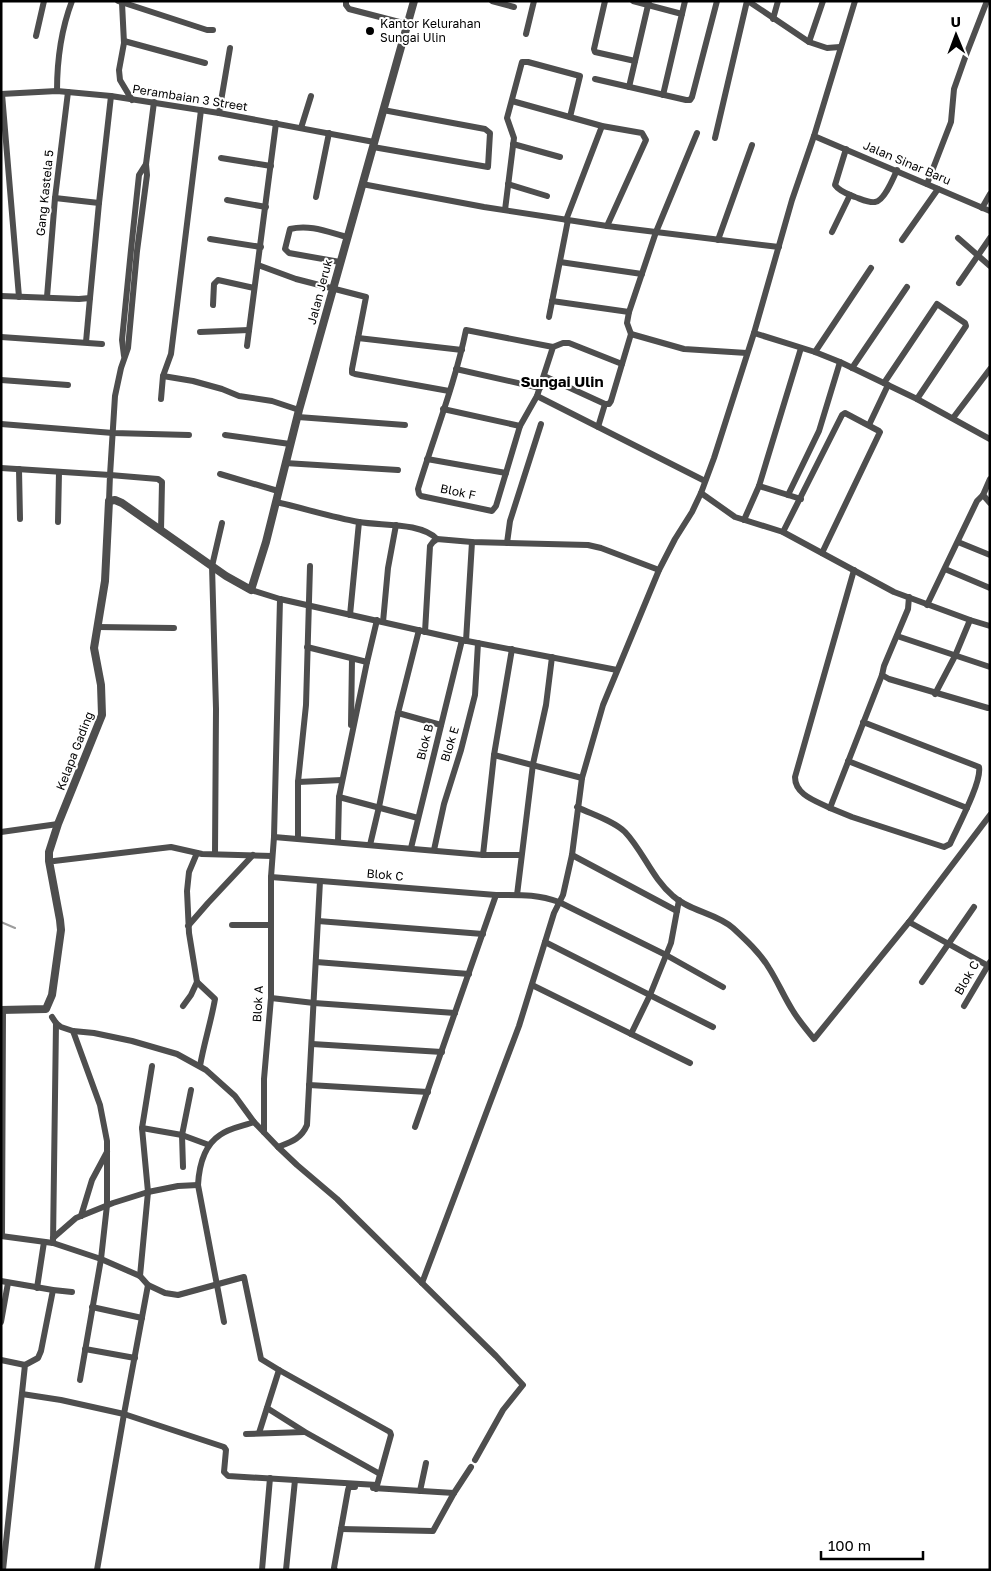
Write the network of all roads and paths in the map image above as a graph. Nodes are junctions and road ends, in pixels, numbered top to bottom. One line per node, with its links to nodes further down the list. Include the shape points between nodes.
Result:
1 (44, 1): 24 (street)
2 (72, 1): 33 (street, via 59,55)
3 (346, 1): 21 (street, via 349,9)
4 (414, 1): 21 (street, Jalan Jeruk)
5 (492, 1): 18 (street)
6 (534, 1): 23 (street)
7 (605, 1): 29 (street, via 595,52)
8 (633, 1): 17 (street)
9 (685, 1): 19 (street)
10 (717, 1): 36 (street, via 692,97 686,100)
11 (748, 1): 20 (street); 52 (street)
12 (778, 1): 20 (street)
13 (824, 1): 26 (street)
14 (855, 1): 27 (street)
15 (987, 1): 63 (street, via 954,89 951,122)
16 (120, 2): 22 (street); 25 (street)
17 (649, 3): 19 (street); 29 (street)
18 (514, 7)
19 (682, 14): 36 (street)
20 (772, 18): 26 (street)
21 (407, 24): 43 (street, Jalan Jeruk)
22 (213, 30)
23 (526, 34)
24 (36, 36)
25 (124, 40): 30 (street); 39 (street, via 120,80)
26 (809, 42): 27 (street, via 827,48)
27 (840, 47): 51 (street)
28 (230, 48): 44 (street)
29 (635, 61): 32 (street)
30 (205, 63)
31 (594, 79): 32 (street)
32 (629, 86): 36 (street)
33 (57, 91): 34 (street, Perambaian 3 Street); 35 (street, Perambaian 3 Street)
34 (68, 92): 37 (street, Perambaian 3 Street); 69 (street, Gang Kastela 5)
35 (2, 94): 100 (street)
36 (664, 95)
37 (111, 96): 39 (street, Perambaian 3 Street); 71 (street)
38 (311, 96): 48 (street)
39 (132, 100): 41 (street, Perambaian 3 Street)
40 (512, 101): 45 (street); 45 (street, via 524,61 580,76); 53 (street, via 508,118)
41 (154, 102): 42 (street, Perambaian 3 Street); 146 (street, via 147,175 134,250 129,341 115,396)
42 (201, 110): 44 (street, Perambaian 3 Street); 126 (street, via 171,354)
43 (383, 110): 54 (street, Jalan Jeruk); 54 (street, Perambaian 3 Street, via 485,129 490,133 488,167)
44 (219, 113): 46 (street, Perambaian 3 Street)
45 (570, 117): 47 (street)
46 (276, 123): 48 (street, Perambaian 3 Street); 59 (street)
47 (602, 126): 76 (street); 77 (street, via 642,133 646,140)
48 (301, 128): 49 (street, Perambaian 3 Street)
49 (329, 133): 54 (street, Perambaian 3 Street); 68 (street)
50 (697, 133): 78 (street)
51 (814, 136): 56 (street, Jalan Sinar Baru); 87 (street)
52 (715, 138)
53 (513, 144): 57 (street); 62 (street)
54 (373, 145): 61 (street, Jalan Jeruk)
55 (752, 145): 84 (street)
56 (846, 149): 60 (street, Jalan Sinar Baru); 66 (street, via 835,186)
57 (560, 157)
58 (221, 158): 59 (street)
59 (271, 166): 72 (street)
60 (897, 170): 63 (street, Jalan Sinar Baru); 66 (street, via 884,196 877,202)
61 (362, 184): 74 (street); 80 (street, Jalan Jeruk)
62 (508, 184): 67 (street); 74 (street)
63 (927, 184): 64 (street, Jalan Sinar Baru)
64 (938, 189): 73 (street, Jalan Sinar Baru); 85 (street)
65 (990, 194): 73 (street)
66 (850, 195): 79 (street)
67 (546, 196)
68 (316, 197)
69 (55, 198): 71 (street); 101 (street, Gang Kastela 5)
70 (227, 200): 72 (street)
71 (99, 203): 102 (street)
72 (266, 207): 86 (street)
73 (982, 208): 75 (street, Jalan Sinar Baru)
74 (505, 210): 76 (street)
75 (990, 211)
76 (567, 220): 77 (street); 90 (street)
77 (607, 226): 78 (street)
78 (656, 232): 84 (street); 94 (street)
79 (832, 232)
80 (347, 237): 89 (street, Jalan Jeruk); 89 (street, via 301,226 290,229 286,239 285,249 289,253)
81 (958, 238): 88 (street)
82 (990, 238): 88 (street)
83 (210, 239): 86 (street)
84 (718, 240): 87 (street)
85 (902, 240)
86 (261, 247): 91 (street)
87 (779, 247): 109 (street)
88 (978, 256): 92 (street); 95 (street)
89 (340, 262): 98 (street, Jalan Jeruk)
90 (560, 262): 94 (street); 103 (street)
91 (258, 265): 97 (street); 98 (street, via 286,277)
92 (990, 266)
93 (871, 268): 119 (street)
94 (642, 274): 105 (street)
95 (959, 283)
96 (907, 287): 123 (street)
97 (254, 288): 104 (street, via 218,280 214,284); 107 (street)
98 (333, 288): 112 (street, via 366,297); 138 (street, Jalan Jeruk)
99 (1, 296): 100 (street)
100 (20, 297): 101 (street)
101 (47, 298): 102 (street)
102 (90, 298): 113 (street)
103 (552, 301): 105 (street); 106 (street)
104 (214, 305)
105 (629, 312): 110 (street, via 627,323)
106 (548, 317)
107 (249, 330): 108 (street); 115 (street)
108 (200, 332)
109 (754, 333): 117 (street); 120 (street)
110 (631, 334): 120 (street, via 684,349); 122 (street)
111 (1, 337): 113 (street)
112 (358, 338): 118 (street); 132 (street, via 352,373)
113 (86, 342): 114 (street)
114 (102, 344)
115 (247, 346)
116 (554, 346): 118 (street, via 466,330); 122 (street, via 569,343); 127 (street)
117 (801, 348): 119 (street); 162 (street)
118 (462, 350): 125 (street)
119 (815, 352): 121 (street)
120 (747, 353): 161 (street)
121 (840, 362): 123 (street); 165 (street, via 820,431)
122 (622, 364): 136 (street, via 610,403)
123 (852, 368): 129 (street)
124 (990, 368): 139 (street)
125 (456, 369): 131 (street); 132 (street)
126 (163, 376): 134 (street); 138 (street, via 192,381 239,396 272,401)
127 (544, 376): 131 (street); 136 (street)
128 (1, 380): 130 (street)
129 (886, 384): 135 (street); 135 (street, via 937,304 966,326); 143 (street)
130 (68, 385)
131 (540, 388): 133 (street)
132 (449, 391): 137 (street)
133 (537, 396): 144 (street); 145 (street)
134 (160, 399)
135 (917, 399): 139 (street)
136 (605, 404): 145 (street)
137 (443, 409): 144 (street); 151 (street)
138 (298, 413): 142 (street); 150 (street, Jalan Jeruk)
139 (953, 418): 149 (street)
140 (1, 424): 146 (street)
141 (541, 424): 181 (street, via 510,521)
142 (405, 425)
143 (869, 425): 167 (street, via 843,414); 183 (street, via 880,432)
144 (520, 426): 157 (street)
145 (598, 427): 161 (street)
146 (113, 432): 148 (street); 159 (street)
147 (225, 434): 150 (street)
148 (190, 435)
149 (990, 439)
150 (290, 444): 152 (street, Jalan Jeruk)
151 (427, 459): 157 (street); 157 (street, Blok F, via 418,489 421,496 492,511)
152 (286, 463): 155 (street); 163 (street, Jalan Jeruk)
153 (1, 468): 154 (street)
154 (18, 469): 156 (street); 171 (street)
155 (398, 470)
156 (59, 472): 159 (street); 173 (street)
157 (506, 473)
158 (220, 474): 163 (street)
159 (110, 475): 168 (street); 177 (street, via 162,482)
160 (990, 479): 166 (street)
161 (705, 481): 164 (street)
162 (759, 486): 165 (street); 172 (street)
163 (278, 491): 169 (street, Jalan Jeruk)
164 (701, 493): 172 (street); 188 (street)
165 (788, 495): 167 (street)
166 (983, 495): 170 (street); 182 (street)
167 (801, 499): 178 (street)
168 (109, 501): 177 (street, via 122,503); 200 (street, Kelapa Gading)
169 (276, 502): 174 (street); 191 (street, Jalan Jeruk)
170 (990, 502)
171 (20, 519)
172 (744, 520): 178 (street)
173 (58, 522)
174 (359, 522): 176 (street); 196 (street)
175 (222, 523): 185 (street)
176 (396, 525): 179 (street, via 427,531); 198 (street)
177 (161, 531): 185 (street)
178 (783, 532): 183 (street)
179 (437, 539): 180 (street); 202 (street, via 430,546)
180 (472, 542): 181 (street); 204 (street, Blok B)
181 (507, 542): 188 (street, via 588,545)
182 (958, 542): 184 (street); 187 (street)
183 (822, 553): 189 (street)
184 (990, 556)
185 (212, 566): 191 (street); 243 (street)
186 (310, 566): 194 (street)
187 (945, 569): 190 (street); 195 (street)
188 (659, 570): 213 (street)
189 (854, 570): 192 (street); 230 (street, via 795,777 800,791)
190 (990, 588)
191 (251, 590): 193 (street)
192 (908, 597): 195 (street); 203 (street, via 908,609)
193 (280, 599): 194 (street); 236 (street, Blok A)
194 (309, 605): 196 (street); 206 (street)
195 (928, 605): 197 (street)
196 (350, 615): 198 (street)
197 (970, 620): 199 (street); 208 (street)
198 (380, 621): 202 (street); 211 (street)
199 (990, 626)
200 (98, 627): 201 (street); 234 (street, Kelapa Gading, via 94,648 101,685 102,715)
201 (174, 628)
202 (422, 631): 204 (street); 217 (street)
203 (897, 636): 208 (street); 214 (street)
204 (464, 641): 205 (street); 219 (street, Blok B)
205 (478, 643): 207 (street); 241 (street, Blok E, via 475,694)
206 (307, 647): 210 (street); 226 (street, via 306,705)
207 (512, 649): 209 (street); 221 (street)
208 (954, 656): 212 (street); 215 (street)
209 (552, 657): 213 (street); 223 (street)
210 (352, 659): 211 (street); 220 (street)
211 (367, 662): 220 (street)
212 (990, 668)
213 (617, 670): 224 (street, via 603,705)
214 (882, 675): 215 (street); 218 (street)
215 (935, 694): 216 (street)
216 (988, 708)
217 (398, 713): 219 (street); 228 (street)
218 (863, 722): 222 (street); 231 (street, via 979,767)
219 (441, 726): 233 (street, Blok B)
220 (351, 741): 225 (street)
221 (494, 755): 223 (street); 245 (street)
222 (848, 761): 230 (street); 231 (street)
223 (533, 764): 224 (street); 246 (street)
224 (582, 778): 229 (street)
225 (342, 780): 226 (street); 227 (street)
226 (298, 782): 237 (street)
227 (339, 797): 228 (street); 238 (street)
228 (379, 807): 233 (street); 239 (street)
229 (578, 807): 247 (street); 254 (street, via 625,832 658,880)
230 (830, 808): 231 (street, via 944,847 950,844)
231 (967, 808)
232 (990, 814): 259 (street)
233 (418, 818): 240 (street, Blok B)
234 (58, 824): 235 (street); 279 (street, Kelapa Gading, via 49,852 61,930 52,995 46,1009)
235 (1, 832)
236 (274, 836): 237 (street); 248 (street, Blok A)
237 (298, 838): 238 (street)
238 (338, 842): 239 (street)
239 (370, 845): 240 (street)
240 (411, 848): 241 (street)
241 (434, 850): 245 (street)
242 (197, 853): 243 (street); 249 (street, via 171,847); 262 (street, via 188,878)
243 (216, 854): 244 (street)
244 (254, 855): 248 (street); 262 (street)
245 (483, 855): 246 (street)
246 (521, 855): 253 (street)
247 (572, 855): 255 (street); 257 (street)
248 (272, 856): 250 (street, Blok A)
249 (54, 861)
250 (271, 877): 251 (street, Blok C); 261 (street, Blok A)
251 (320, 881): 252 (street, Blok C); 258 (street)
252 (496, 895): 253 (street); 263 (street)
253 (517, 895): 255 (street, via 530,894)
254 (678, 900): 257 (street); 259 (street, via 732,927 756,950 793,1012 814,1039)
255 (559, 902): 264 (street); 266 (street)
256 (974, 907): 265 (street)
257 (677, 911): 266 (street)
258 (318, 921): 263 (street); 267 (street)
259 (909, 922): 265 (street)
260 (232, 925): 261 (street)
261 (271, 925): 275 (street, Blok A)
262 (188, 926): 270 (street)
263 (483, 934): 269 (street)
264 (545, 942): 272 (street); 274 (street)
265 (948, 944): 268 (street); 271 (street)
266 (666, 955): 273 (street); 274 (street)
267 (316, 962): 269 (street); 276 (street)
268 (989, 965): 278 (street, Blok C)
269 (469, 974): 280 (street)
270 (197, 982): 277 (street); 288 (street, via 215,999)
271 (922, 982)
272 (532, 985): 283 (street); 311 (street)
273 (723, 987)
274 (650, 995): 281 (street); 283 (street)
275 (271, 998): 276 (street); 295 (street, Blok A, via 264,1079)
276 (314, 1003): 280 (street); 284 (street)
277 (183, 1006)
278 (964, 1006)
279 (2, 1010): 305 (street)
280 (455, 1013): 285 (street)
281 (713, 1027)
282 (73, 1030): 288 (street, via 177,1054); 299 (street, via 100,1105); 306 (street, via 54,1020)
283 (632, 1034): 286 (street)
284 (312, 1044): 285 (street); 289 (street)
285 (442, 1052): 291 (street)
286 (690, 1063)
287 (152, 1066): 294 (street)
288 (200, 1066): 292 (street, via 235,1096)
289 (309, 1085): 291 (street); 298 (street, via 307,1125 298,1138)
290 (191, 1090): 296 (street)
291 (428, 1092): 293 (street)
292 (254, 1122): 295 (street); 297 (street, via 220,1135)
293 (416, 1127)
294 (142, 1128): 296 (street); 302 (street)
295 (264, 1132): 298 (street)
296 (182, 1135): 297 (street); 300 (street)
297 (210, 1145): 301 (street, via 200,1166)
298 (278, 1147): 311 (street)
299 (107, 1151): 303 (street); 304 (street, via 92,1180)
300 (183, 1167)
301 (198, 1185): 302 (street); 312 (street)
302 (148, 1192): 303 (street); 309 (street)
303 (107, 1205): 304 (street); 308 (street)
304 (81, 1216): 306 (street)
305 (2, 1236): 307 (street)
306 (53, 1240): 307 (street); 308 (street)
307 (44, 1242): 314 (street)
308 (101, 1258): 309 (street); 317 (street)
309 (140, 1276): 313 (street)
310 (5, 1282): 314 (street); 319 (street)
311 (422, 1283): 333 (street, via 523,1385 503,1410)
312 (217, 1284): 313 (street, via 178,1295); 320 (street); 325 (street, via 244,1278 261,1358)
313 (148, 1285): 318 (street)
314 (37, 1288): 315 (street)
315 (53, 1290): 316 (street); 324 (street, via 41,1351 38,1358)
316 (72, 1292)
317 (92, 1307): 318 (street); 321 (street)
318 (142, 1318): 322 (street)
319 (1, 1322)
320 (224, 1322)
321 (85, 1349): 322 (street); 326 (street)
322 (135, 1358): 329 (street)
323 (1, 1360): 324 (street)
324 (25, 1365): 327 (street)
325 (279, 1370): 328 (street); 336 (street, via 390,1432)
326 (80, 1380)
327 (22, 1394): 329 (street); 343 (street)
328 (267, 1408): 330 (street); 331 (street)
329 (124, 1414): 337 (street, via 224,1447 224,1472 228,1476); 344 (street)
330 (305, 1432): 331 (street); 336 (street)
331 (259, 1433): 332 (street)
332 (246, 1434)
333 (475, 1460)
334 (426, 1463): 340 (street)
335 (472, 1467): 341 (street)
336 (380, 1474): 339 (street)
337 (270, 1478): 338 (street); 345 (street)
338 (295, 1480): 339 (street); 346 (street)
339 (377, 1487): 340 (street); 342 (street, via 349,1487)
340 (420, 1490): 341 (street)
341 (454, 1493): 342 (street, via 433,1531)
342 (341, 1529): 347 (street)
343 (3, 1570)
344 (97, 1570)
345 (262, 1570)
346 (286, 1570)
347 (335, 1570)

